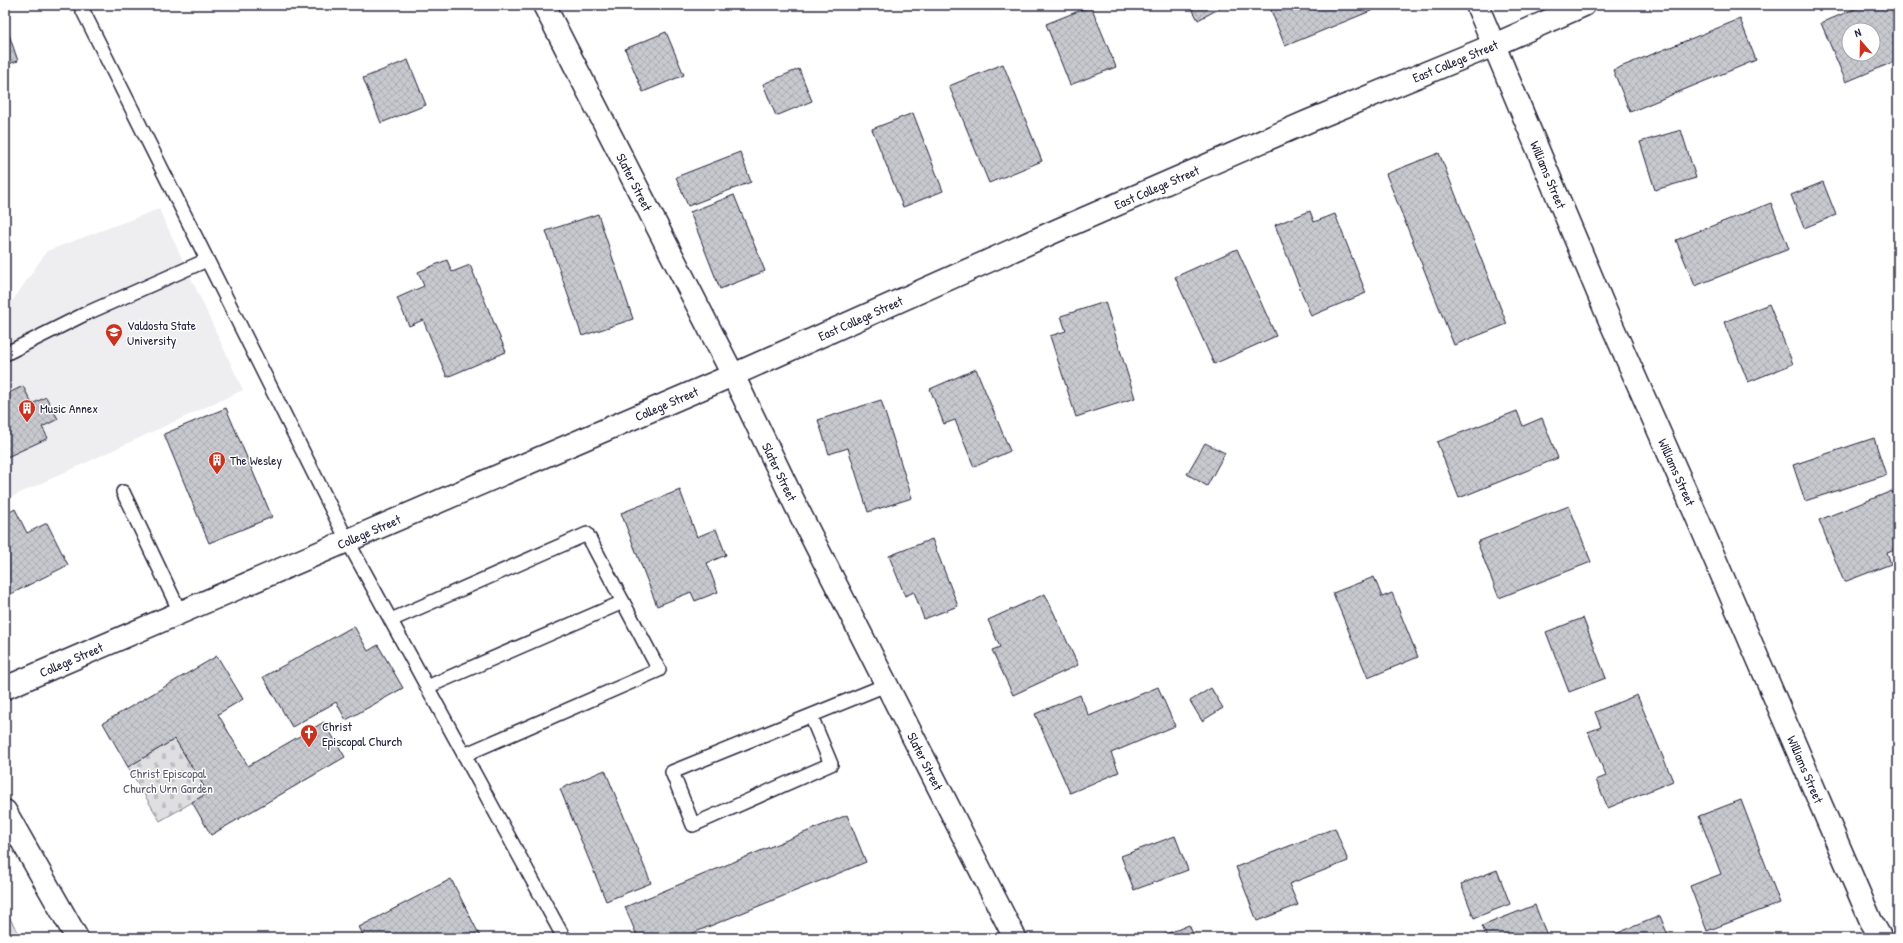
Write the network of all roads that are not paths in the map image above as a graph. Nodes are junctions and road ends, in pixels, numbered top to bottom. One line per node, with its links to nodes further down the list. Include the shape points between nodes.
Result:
1 (80, 5): 6 (lane)
2 (544, 5): 8 (street, Slater Street)
3 (1477, 5): 5 (street, Williams Street)
4 (1584, 5): 5 (street, East College Street)
5 (1494, 45): 8 (street, East College Street, via 1309,121); 23 (street, Williams Street, via 1607,314)
6 (207, 260): 7 (lane, via 85,314); 10 (lane)
7 (5, 354)
8 (733, 375): 10 (street, College Street); 14 (street, Slater Street)
9 (123, 492): 12 (lane)
10 (347, 540): 12 (street, College Street); 13 (lane)
11 (623, 602): 13 (lane, via 587,534); 15 (lane); 18 (lane, via 659,670)
12 (180, 612): 16 (street, College Street)
13 (391, 620): 15 (lane)
14 (886, 685): 17 (lane); 22 (street, Slater Street)
15 (427, 687): 18 (lane)
16 (5, 688)
17 (811, 716): 17 (lane, via 672,772 693,825 831,764)
18 (464, 755): 21 (lane)
19 (5, 811): 20 (street)
20 (77, 938)
21 (564, 938)
22 (1015, 938)
23 (1881, 938)

